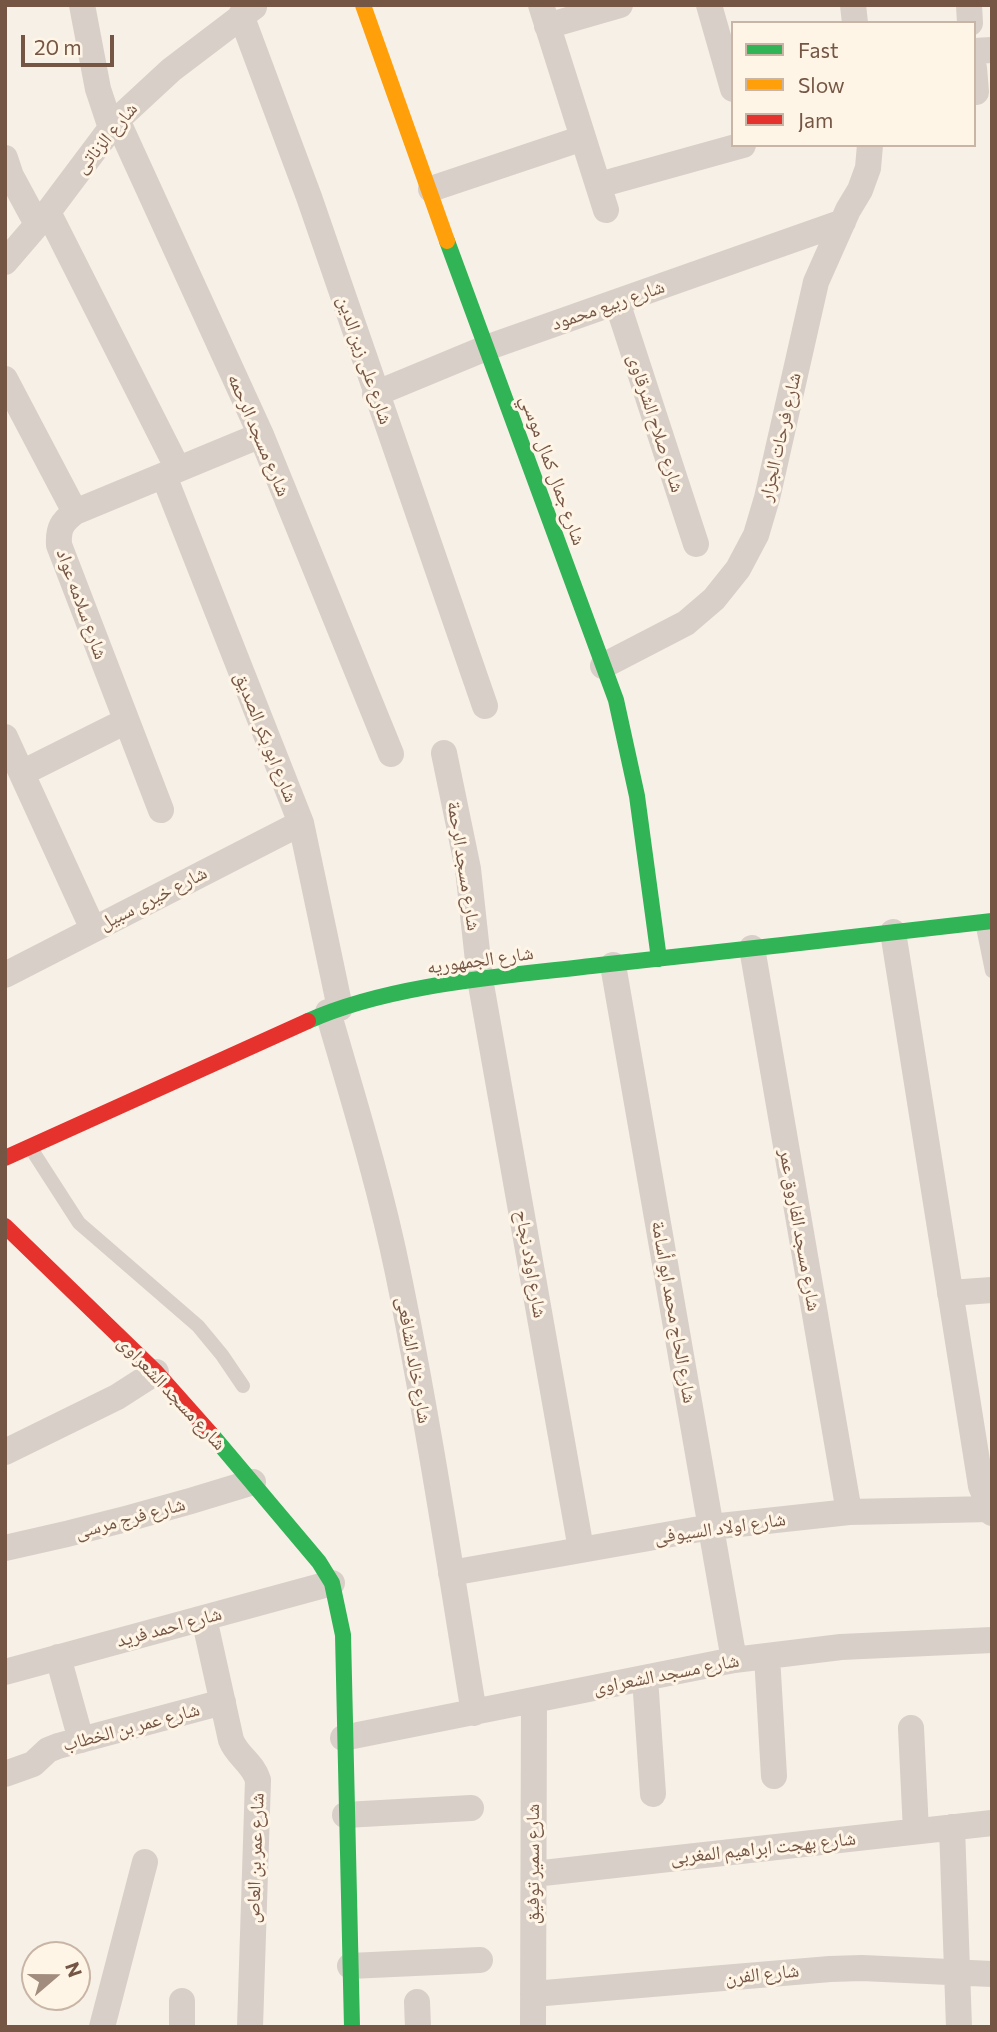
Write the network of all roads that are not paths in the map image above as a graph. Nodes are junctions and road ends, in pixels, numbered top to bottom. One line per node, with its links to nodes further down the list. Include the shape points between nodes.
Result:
1 (82, 5): 8 (street, شارع مسجد الرحمه, via 98,89)
2 (363, 5): 13 (street, شارع جمال كمال موسي)
3 (620, 5): 6 (street)
4 (709, 5): 7 (street)
5 (243, 11): 8 (street, شارع الزناتى); 20 (street, شارع على زين الدين)
6 (544, 15): 9 (street)
7 (731, 82)
8 (114, 124): 14 (street, شارع الزناتى); 21 (street, شارع مسجد الرحمه)
9 (583, 138): 10 (street, via 602,198); 13 (street)
10 (738, 147)
11 (870, 147): 15 (street, شارع فرحات الجزار, via 868,169)
12 (5, 158): 14 (street, شارع ابو بكر الصديق, via 11,176)
13 (431, 189): 18 (street, شارع جمال كمال موسي)
14 (42, 218): 16 (street, شارع الزناتى); 22 (street, شارع ابو بكر الصديق)
15 (844, 222): 17 (street, شارع ربيع محمود); 25 (street, شارع فرحات الجزار, via 816,282 767,498 756,535 738,569 686,624)
16 (5, 262)
17 (617, 302): 18 (street, شارع ربيع محمود); 24 (street, شارع صلاح الشرقاوى)
18 (486, 348): 20 (street, شارع ربيع محمود); 25 (street, شارع جمال كمال موسي)
19 (5, 379): 23 (street)
20 (375, 394): 26 (street, شارع على زين الدين)
21 (261, 435): 22 (street); 30 (street, شارع مسجد الرحمه)
22 (171, 472): 23 (street); 33 (street, شارع ابو بكر الصديق)
23 (75, 512): 27 (street, شارع سلامه عواد, via 63,521 58,545)
24 (696, 544)
25 (603, 666): 38 (street, شارع جمال كمال موسي, via 626,735)
26 (485, 706)
27 (126, 721): 31 (street); 32 (street, شارع سلامه عواد)
28 (5, 737): 31 (street)
29 (444, 753): 42 (street, شارع مسجد الرحمة, via 468,869)
30 (391, 754)
31 (22, 773): 35 (street)
32 (161, 810)
33 (301, 823): 35 (street, شارع خيرى سبيل); 43 (street, شارع ابو بكر الصديق)
34 (987, 921): 36 (street, شارع الجمهوريه); 40 (lane)
35 (93, 929): 41 (street, شارع خيرى سبيل)
36 (893, 932): 37 (street, شارع الجمهوريه); 48 (street)
37 (752, 948): 38 (street, شارع الجمهوريه); 54 (street, شارع مسجد الفاروق عمر)
38 (659, 959): 39 (street, شارع الجمهوريه)
39 (612, 965): 42 (street, شارع الجمهوريه); 55 (street, شارع الحاج محمد ابو أسامة)
40 (992, 971)
41 (5, 975)
42 (480, 979): 43 (street, شارع الجمهوريه); 57 (street, شارع اولاد نجاح)
43 (334, 1010): 44 (street, شارع الجمهوريه); 58 (street, شارع خالد الشافعى, via 398,1271)
44 (30, 1147): 45 (street, شارع الجمهوريه); 50 (lane, via 79,1223 198,1326)
45 (5, 1158)
46 (5, 1226): 49 (street, شارع مسجد الشعراوى)
47 (992, 1290): 48 (street)
48 (950, 1293): 53 (street, via 981,1486)
49 (156, 1372): 51 (street, via 117,1397); 52 (street, شارع مسجد الشعراوى)
50 (243, 1386)
51 (5, 1452)
52 (253, 1482): 56 (street, شارع فرج مرسى, via 152,1513); 59 (street, شارع مسجد الشعراوى)
53 (991, 1510): 54 (street, شارع اولاد السيوفى)
54 (849, 1512): 55 (street, شارع اولاد السيوفى)
55 (711, 1527): 57 (street, شارع اولاد السيوفى); 64 (street, شارع الحاج محمد ابو أسامة)
56 (5, 1548)
57 (581, 1549): 58 (street, شارع اولاد السيوفى)
58 (451, 1573): 69 (street, شارع خالد الشافعى)
59 (332, 1583): 60 (street, شارع احمد فريد); 71 (street, شارع مسجد الشعراوى, via 343,1635)
60 (204, 1618): 63 (street, شارع احمد فريد); 68 (street, شارع عمر بن العاص)
61 (992, 1640): 62 (street, شارع مسجد الشعراوى, via 841,1647)
62 (767, 1656): 64 (street, شارع مسجد الشعراوى); 74 (street)
63 (58, 1657): 65 (street, شارع احمد فريد); 72 (street)
64 (734, 1660): 66 (street, شارع مسجد الشعراوى)
65 (5, 1672)
66 (645, 1678): 67 (street, شارع مسجد الشعراوى); 75 (street)
67 (534, 1701): 69 (street, شارع مسجد الشعراوى); 82 (street, شارع سمير توفيق)
68 (223, 1702): 72 (street, شارع عمر بن الخطاب); 89 (street, شارع عمر بن العاص, via 234,1748 258,1780)
69 (474, 1713): 71 (street, شارع مسجد الشعراوى)
70 (911, 1728): 80 (street)
71 (344, 1738): 77 (street, شارع مسجد الشعراوى)
72 (81, 1740): 73 (street, شارع عمر بن الخطاب, via 48,1750 33,1764)
73 (5, 1774)
74 (774, 1776)
75 (653, 1794)
76 (471, 1808): 77 (street)
77 (345, 1815): 84 (street, شارع مسجد الشعراوى)
78 (992, 1823): 79 (street, شارع بهجت ابراهيم المغربى)
79 (951, 1827): 80 (street, شارع بهجت ابراهيم المغربى); 85 (street)
80 (916, 1831): 82 (street, شارع بهجت ابراهيم المغربى)
81 (145, 1863): 88 (street)
82 (534, 1874): 87 (street, شارع سمير توفيق)
83 (480, 1960): 84 (street)
84 (350, 1966): 90 (street, شارع مسجد الشعراوى)
85 (957, 1972): 86 (street, شارع الفرن); 87 (street, شارع الفرن, via 830,1969); 92 (street)
86 (992, 1974)
87 (533, 1994): 91 (street, شارع سمير توفيق)
88 (102, 2027)
89 (250, 2027)
90 (352, 2027)
91 (533, 2027)
92 (959, 2027)

